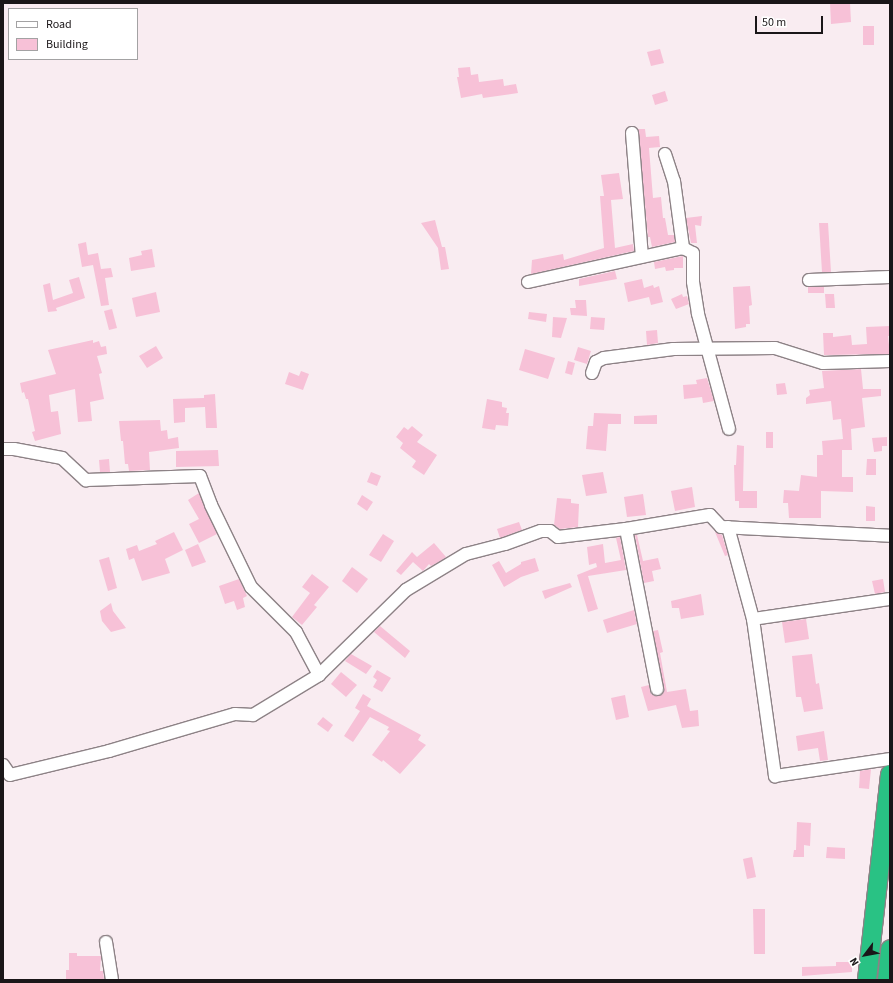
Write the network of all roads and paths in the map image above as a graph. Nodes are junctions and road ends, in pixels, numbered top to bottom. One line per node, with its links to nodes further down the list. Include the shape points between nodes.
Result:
1 (632, 133): 4 (street)
2 (664, 154): 3 (street, via 674,181)
3 (683, 248): 4 (street); 8 (street, via 693,253 693,282 698,314)
4 (642, 257): 7 (street)
5 (890, 277): 6 (street)
6 (809, 280)
7 (528, 282)
8 (708, 348): 9 (street, via 775,348 823,363); 10 (street, via 673,349 604,358 596,362); 11 (street)
9 (890, 361)
10 (592, 373)
11 (729, 429)
12 (3, 449): 18 (street, via 62,458 86,480 200,476 211,506 252,587 296,632)
13 (728, 527): 14 (street, via 722,527 710,515); 15 (street); 17 (street)
14 (626, 529): 18 (street, via 558,537 550,531 541,531 466,554 406,590); 19 (street)
15 (890, 536)
16 (890, 599): 17 (street)
17 (753, 619): 20 (street, via 775,776)
18 (320, 675): 21 (street, via 254,715 235,714 109,751 10,774)
19 (657, 689)
20 (890, 759)
21 (3, 765)
22 (890, 774): 26 (highway)
23 (106, 942): 25 (street)
24 (890, 949): 27 (highway)
25 (112, 980)
26 (867, 980)
27 (887, 980)

